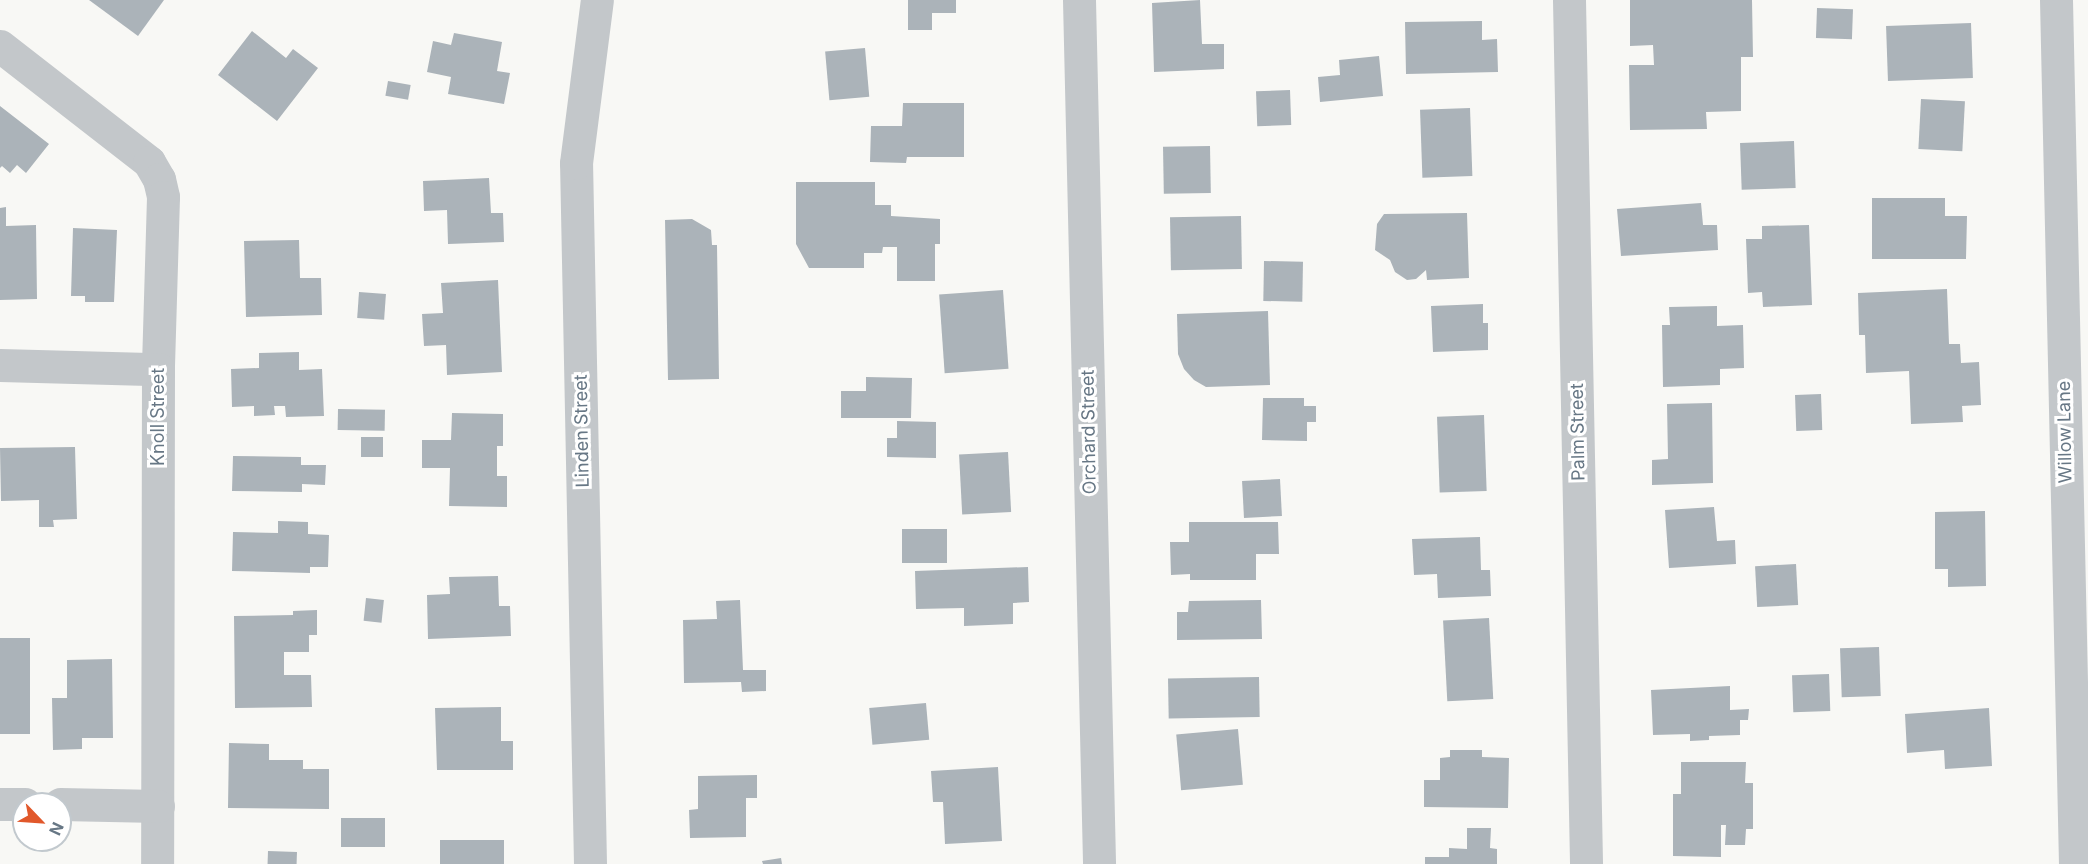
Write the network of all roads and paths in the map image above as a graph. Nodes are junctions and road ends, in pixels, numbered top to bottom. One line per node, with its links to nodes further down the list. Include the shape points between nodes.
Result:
1 (597, 0): 11 (street, Linden Street, via 576,163)
2 (1079, 0): 12 (street, Orchard Street)
3 (1569, 0): 13 (street, Palm Street)
4 (2056, 0): 14 (street, Willow Lane)
5 (0, 46): 7 (street, Knoll Street, via 149,162 159,179 163,197)
6 (0, 365): 7 (street)
7 (158, 369): 9 (street, Knoll Street)
8 (72, 804): 9 (street)
9 (158, 806): 10 (street, Knoll Street)
10 (157, 864)
11 (590, 864)
12 (1099, 864)
13 (1586, 864)
14 (2075, 864)

